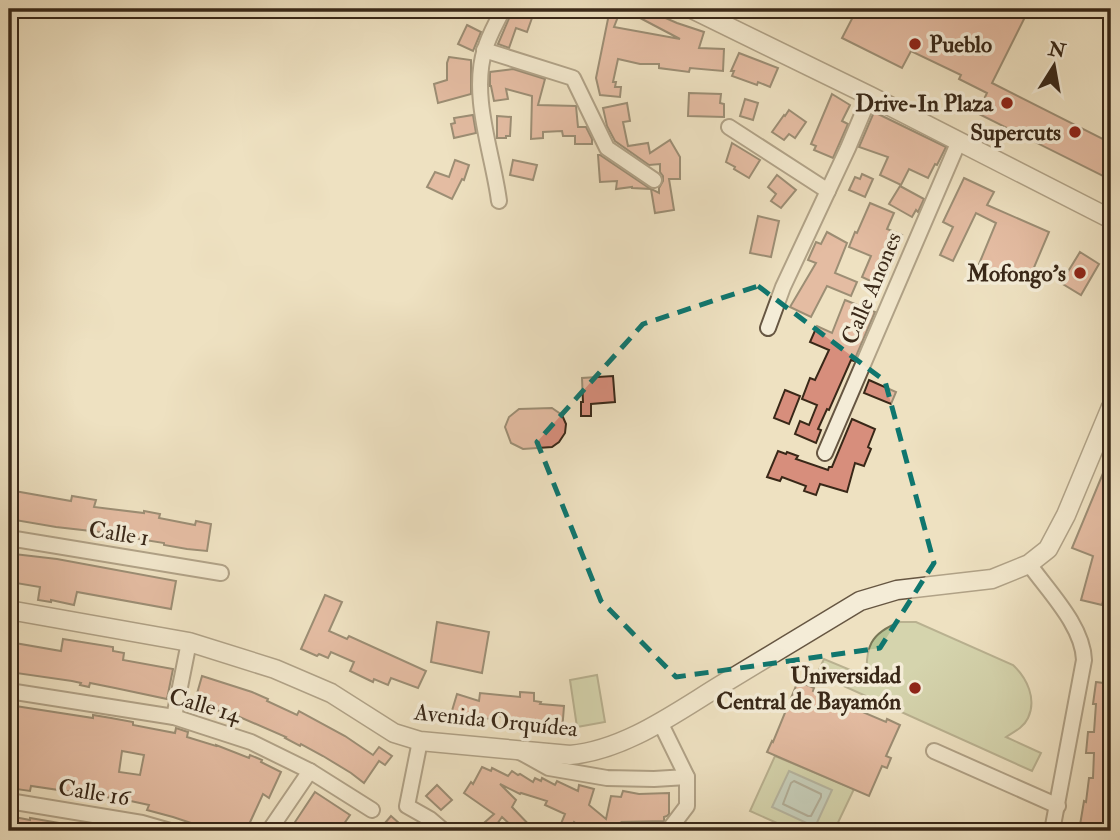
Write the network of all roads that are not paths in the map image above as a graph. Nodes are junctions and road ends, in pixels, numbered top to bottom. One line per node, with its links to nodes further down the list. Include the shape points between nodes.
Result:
1 (503, 9): 3 (street)
2 (692, 9): 4 (street)
3 (484, 50): 7 (street, via 573,78 607,148); 9 (street, via 479,83)
4 (870, 96): 6 (street); 8 (street)
5 (729, 127): 8 (street)
6 (959, 141): 10 (street); 13 (street, Calle Anones)
7 (654, 180)
8 (828, 191): 11 (street)
9 (499, 201)
10 (1111, 219)
11 (768, 328)
12 (1111, 407): 15 (street, Avenida Orquídea, via 1066,515 1048,549)
13 (825, 453)
14 (9, 538): 16 (street, Calle 1)
15 (1029, 564): 21 (street, Avenida Orquídea, via 992,579 897,590 860,601); 28 (street, via 1077,631 1083,648)
16 (221, 573)
17 (9, 610): 18 (street, Avenida Orquídea)
18 (189, 642): 20 (street); 22 (street, Avenida Orquídea, via 275,669 331,693 394,733)
19 (9, 691): 20 (street, Calle 14)
20 (174, 717): 25 (street, Calle 14, via 251,742)
21 (660, 722): 23 (street, Avenida Orquídea, via 589,754); 26 (street)
22 (420, 741): 23 (street, Avenida Orquídea); 32 (street, via 407,806)
23 (515, 750): 26 (street, via 549,768 607,778)
24 (934, 751): 28 (street)
25 (310, 771): 29 (street, Calle 14); 31 (street)
26 (687, 777): 33 (street, via 687,806)
27 (9, 801): 30 (street, Calle 16)
28 (1058, 807): 34 (street)
29 (373, 810)
30 (170, 831)
31 (270, 831)
32 (444, 831)
33 (668, 831)
34 (1052, 831)

